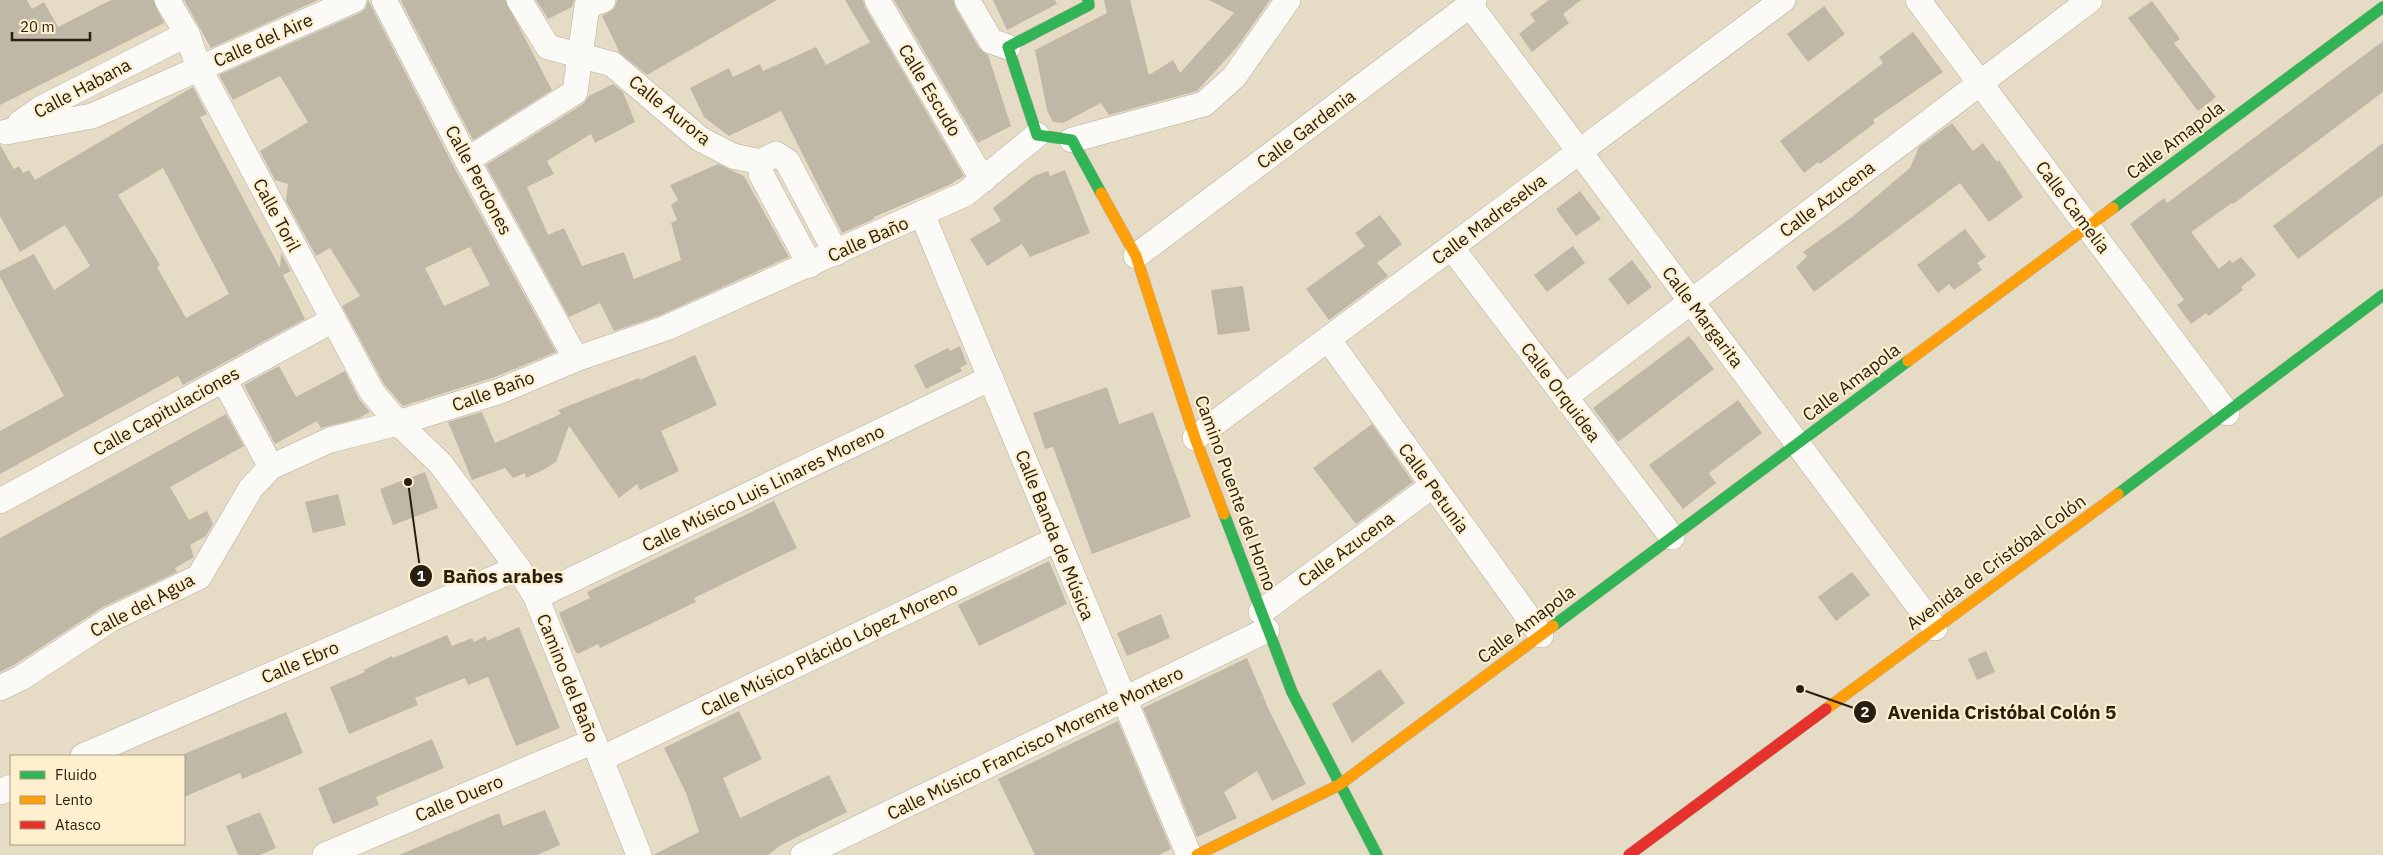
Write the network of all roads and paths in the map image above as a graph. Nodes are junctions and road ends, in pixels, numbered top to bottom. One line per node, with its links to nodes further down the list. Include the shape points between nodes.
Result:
1 (167, 0): 15 (street, Calle Toril)
2 (354, 0): 18 (street, Calle del Aire)
3 (384, 0): 24 (street, Calle Perdones)
4 (519, 0): 17 (street, Calle Aurora, via 548,47)
5 (603, 0): 17 (street, via 587,6)
6 (877, 0): 26 (street, Calle Escudo)
7 (967, 0): 16 (street, via 991,41)
8 (1088, 0): 16 (street, via 1089,5)
9 (1288, 0): 22 (street, via 1234,77 1204,104)
10 (1783, 0): 23 (street, Calle Madreselva)
11 (1918, 0): 19 (street, Calle Camelia)
12 (2090, 0): 19 (street, Calle Azucena)
13 (1472, 3): 23 (street, Calle Margarita); 31 (street, Calle Gardenia)
14 (2383, 7): 28 (street, Calle Amapola)
15 (187, 34): 18 (street, Calle Toril); 20 (street, Calle Habana, via 40,110)
16 (1008, 47): 21 (street)
17 (581, 56): 24 (street, via 575,92); 25 (street, Calle Aurora, via 612,64 700,139 733,156)
18 (199, 68): 20 (street, Calle Habana, via 92,116); 35 (street, Calle Toril)
19 (1980, 83): 28 (street, Calle Camelia); 34 (street, Calle Azucena)
20 (3, 134)
21 (1037, 135): 22 (street); 26 (street, Calle Baño)
22 (1072, 140): 31 (street, Camino Puente del Horno)
23 (1579, 152): 29 (street, Calle Madreselva); 34 (street, Calle Margarita)
24 (467, 160): 37 (street, Calle Perdones)
25 (760, 162): 30 (street, Calle Aurora, via 776,154 787,161); 32 (street, via 761,174)
26 (983, 180): 27 (street, Calle Baño, via 965,194)
27 (922, 214): 30 (street, Calle Baño); 38 (street, Calle Banda de Música)
28 (2088, 227): 41 (street, Calle Camelia); 44 (street, Calle Amapola)
29 (1451, 248): 36 (street, Calle Madreselva); 40 (street, Calle Orquidea)
30 (836, 253): 32 (street, Calle Baño)
31 (1136, 256): 43 (street, Camino Puente del Horno)
32 (810, 265): 37 (street, Calle Baño, via 666,328)
33 (2383, 295): 41 (street, Avenida de Cristóbal Colón)
34 (1691, 302): 40 (street, Calle Azucena); 44 (street, Calle Margarita)
35 (333, 320): 39 (street, Calle Capitulaciones); 42 (street, Calle Toril, via 372,392)
36 (1328, 339): 43 (street, Calle Madreselva); 46 (street, Calle Petunia)
37 (576, 359): 42 (street, Calle Baño, via 500,391)
38 (991, 378): 49 (street, Calle Banda de Música); 51 (street, Calle Músico Luis Linares Moreno)
39 (224, 380): 45 (street); 47 (street, Calle Capitulaciones)
40 (1564, 397): 48 (street, Calle Orquidea)
41 (2227, 413): 53 (street, Avenida de Cristóbal Colón)
42 (398, 423): 45 (street, Calle del Agua, via 330,440); 50 (street, Camino del Baño, via 440,463)
43 (1195, 438): 52 (street, Camino Puente del Horno)
44 (1797, 443): 48 (street, Calle Amapola); 53 (street, Calle Margarita)
45 (271, 467): 55 (street, Calle del Agua, via 251,488 198,577 111,619 21,678)
46 (1432, 486): 52 (street, Calle Azucena); 54 (street, Calle Petunia)
47 (0, 501)
48 (1672, 537): 54 (street, Calle Amapola)
49 (1057, 539): 56 (street, Calle Banda de Música); 57 (street, Calle Músico Plácido López Moreno)
50 (518, 568): 51 (street, Camino del Baño); 58 (street, Calle Ebro)
51 (536, 597): 57 (street, Camino del Baño)
52 (1264, 621): 56 (street, Calle Músico Francisco Morente Montero); 59 (street, Camino Puente del Horno, via 1292,692)
53 (1935, 628): 66 (street, Avenida de Cristóbal Colón)
54 (1541, 635): 59 (street, Calle Amapola)
55 (0, 688)
56 (1123, 700): 62 (street, Calle Músico Francisco Morente Montero); 63 (street, Calle Banda de Música)
57 (597, 750): 60 (street, Calle Duero); 61 (street, Camino del Baño)
58 (85, 755)
59 (1339, 785): 64 (street, Calle Amapola); 65 (street, Camino Puente del Horno)
60 (325, 855)
61 (639, 855)
62 (803, 855)
63 (1189, 855)
64 (1198, 855)
65 (1377, 855)
66 (1629, 855)

